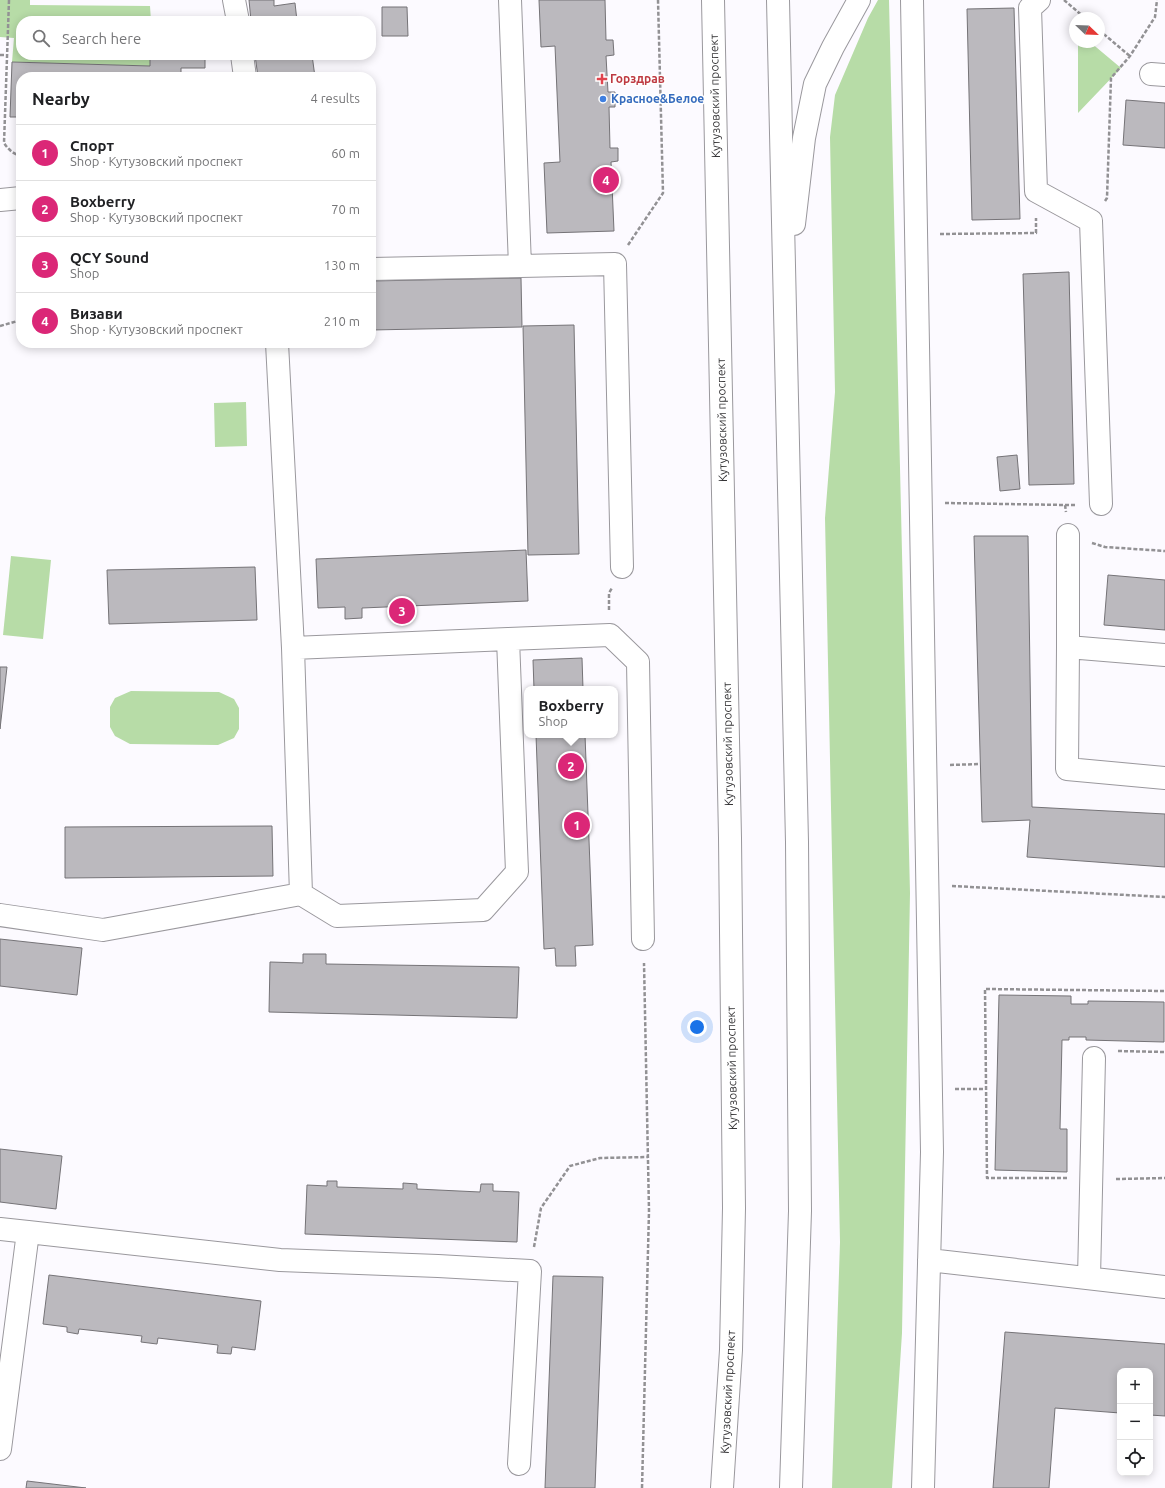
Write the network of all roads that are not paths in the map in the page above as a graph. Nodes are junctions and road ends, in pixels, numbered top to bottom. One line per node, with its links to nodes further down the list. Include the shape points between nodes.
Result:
1 (234, 0): 8 (main road)
2 (510, 0): 13 (main road)
3 (713, 0): 36 (main road, Кутузовский проспект, via 730,830 734,1208 731,1350)
4 (778, 0): 15 (main road)
5 (859, 0): 15 (main road, via 815,84 804,138)
6 (912, 0): 31 (main road, via 932,1152)
7 (1039, 0): 17 (main road, via 1030,8 1036,191 1091,221)
8 (237, 16)
9 (243, 60): 10 (main road)
10 (244, 72)
11 (16, 198): 12 (main road)
12 (0, 200)
13 (520, 266): 14 (main road); 19 (main road, via 615,264)
14 (376, 270)
15 (785, 306): 37 (main road, via 797,842 800,1212)
16 (277, 348): 22 (main road)
17 (1101, 504)
18 (1068, 535): 21 (main road)
19 (622, 567)
20 (508, 639): 22 (main road); 25 (main road, via 517,872 483,910 337,916); 27 (main road, via 610,635 638,662)
21 (1068, 647): 23 (main road); 24 (main road, via 1066,769)
22 (293, 648): 25 (main road)
23 (1165, 655)
24 (1165, 778)
25 (301, 894): 26 (main road, via 103,930)
26 (0, 915)
27 (643, 939)
28 (1094, 1058): 32 (main road)
29 (0, 1229): 30 (main road)
30 (28, 1232): 34 (main road); 35 (main road, via 280,1260 530,1271)
31 (929, 1260): 32 (main road); 38 (main road)
32 (1089, 1278): 33 (main road)
33 (1165, 1287)
34 (0, 1449)
35 (519, 1464)
36 (722, 1488)
37 (791, 1488)
38 (923, 1488)

